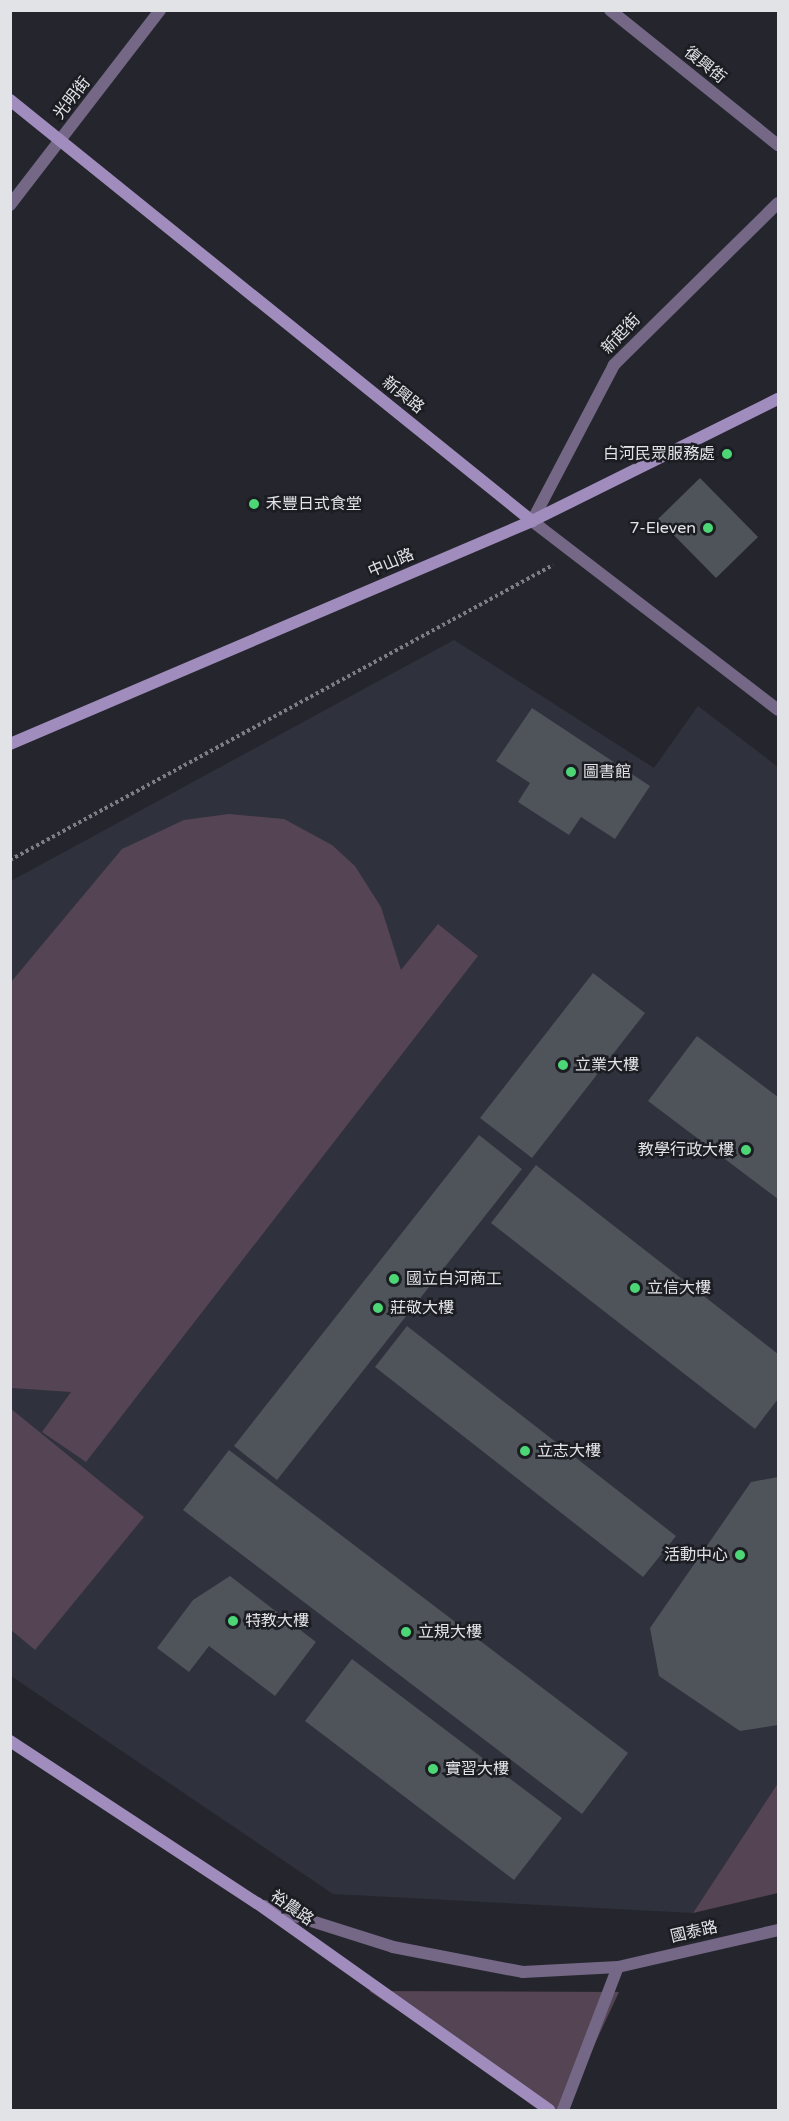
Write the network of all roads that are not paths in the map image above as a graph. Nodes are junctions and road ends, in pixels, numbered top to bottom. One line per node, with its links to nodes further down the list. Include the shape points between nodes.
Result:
1 (160, 10): 4 (street, 光明街)
2 (610, 10): 5 (street, 復興街)
3 (10, 100): 4 (street, 新興路)
4 (61, 140): 7 (street, 光明街); 9 (street, 新興路)
5 (778, 145)
6 (778, 203): 9 (street, 新起街, via 614,365)
7 (10, 205)
8 (778, 399): 9 (street, 中山路)
9 (532, 521): 10 (street, 新興路); 11 (street, 中山路)
10 (778, 710)
11 (10, 744)
12 (10, 1741): 13 (street, 裕農路)
13 (257, 1903): 15 (street, 國泰路, via 393,1947 523,1972); 16 (street, 裕農路)
14 (778, 1930): 15 (street, 國泰路)
15 (618, 1967): 17 (street)
16 (549, 2110)
17 (563, 2110)

